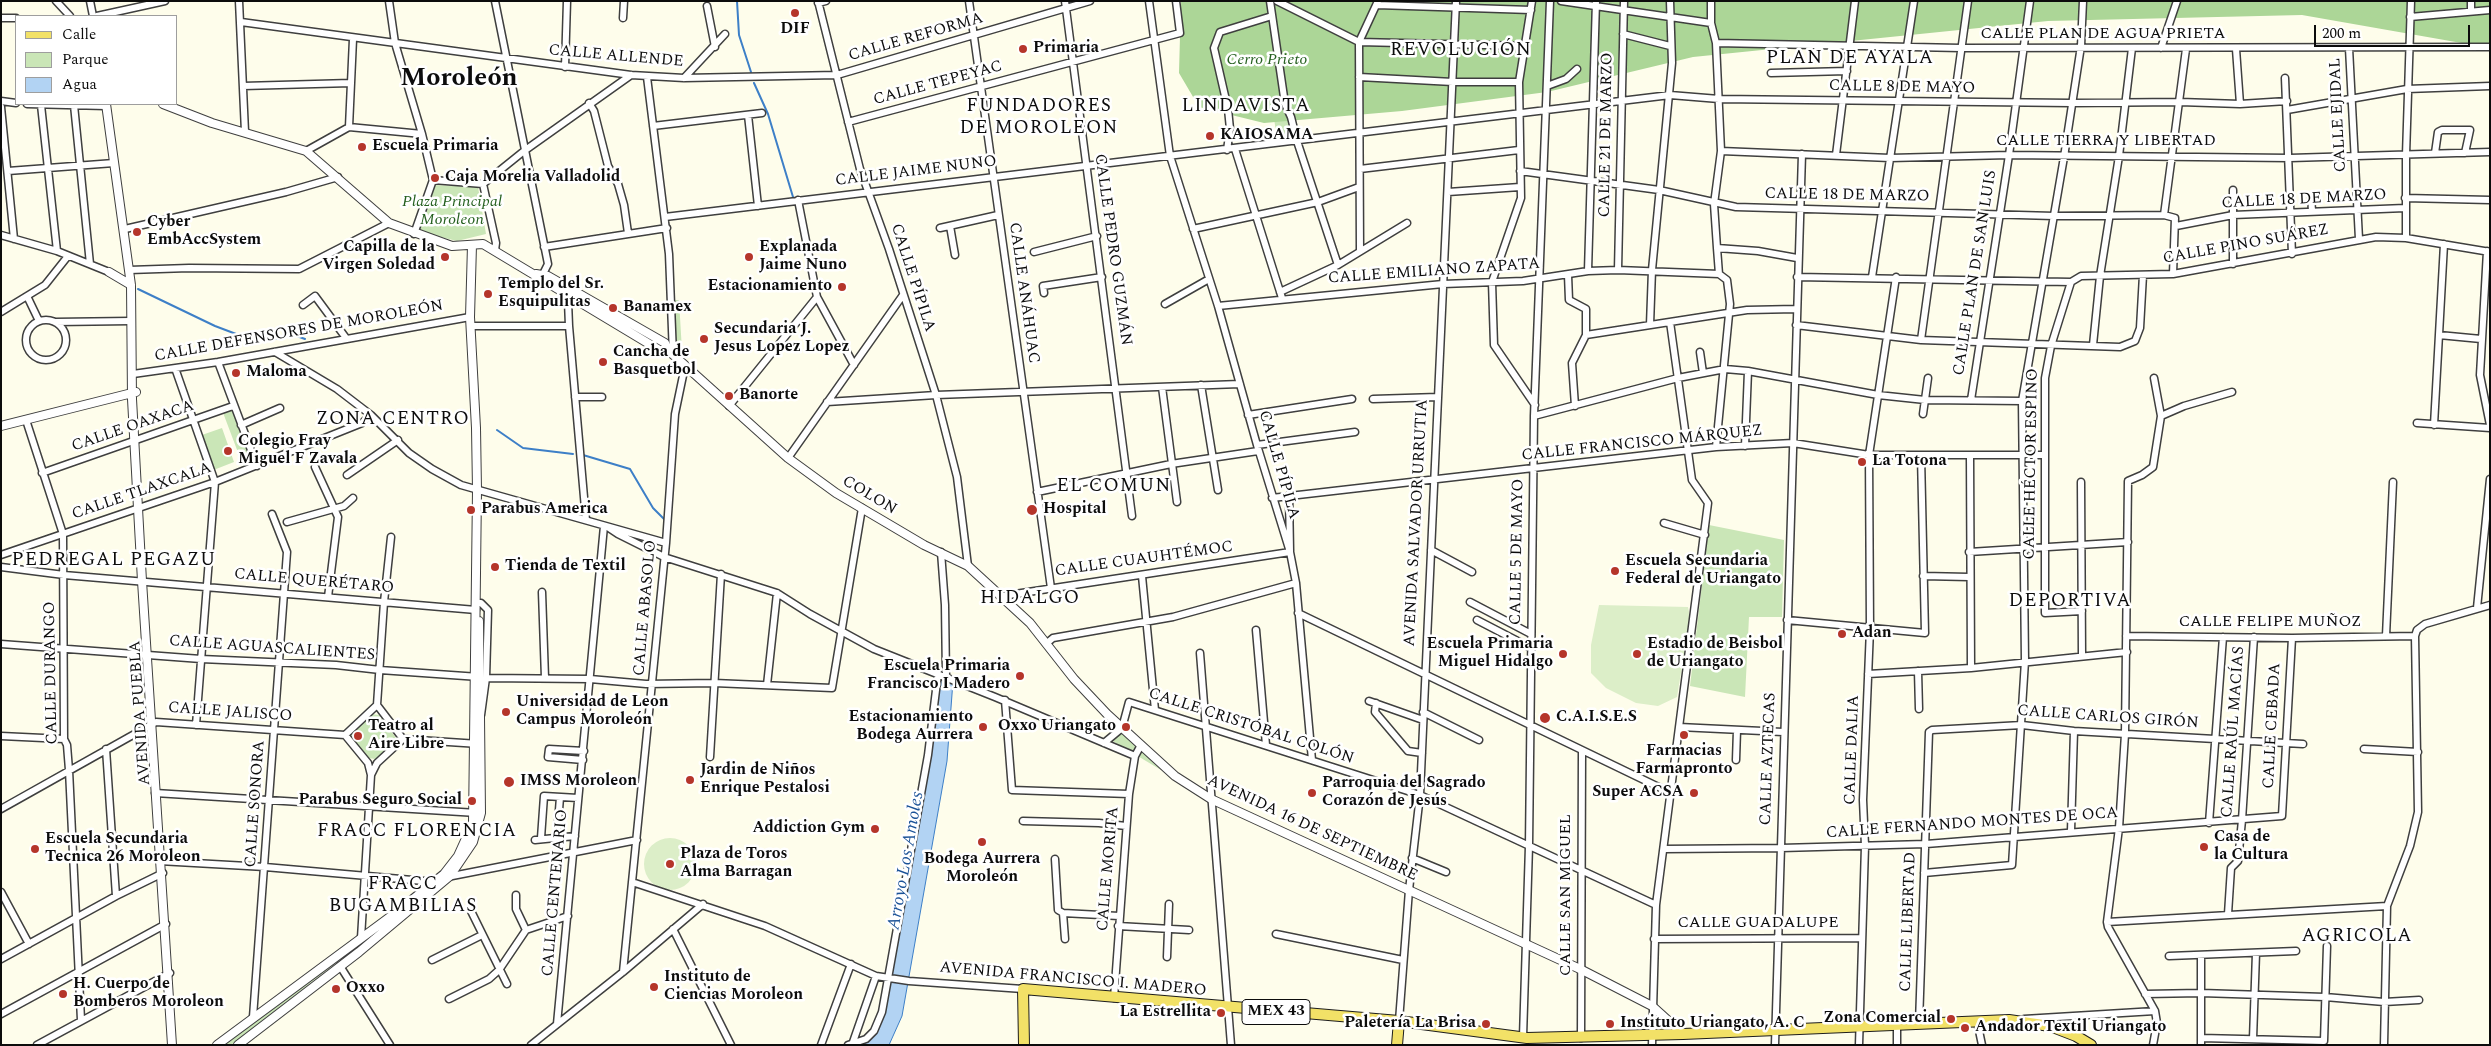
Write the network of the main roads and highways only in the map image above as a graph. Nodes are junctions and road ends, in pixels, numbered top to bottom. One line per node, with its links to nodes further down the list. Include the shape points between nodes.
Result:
1 (1398, 1021): 2 (main road, AVENIDA FRANCISCO I. MADERO / MEX 43); 4 (main road, AVENIDA FRANCISCO I. MADERO / MEX 43, via 1023,989); 5 (main road, AVENIDA SALVADOR URRUTIA)
2 (1526, 1040): 3 (main road, MEX 43)
3 (1652, 1040): 6 (main road, MEX 43, via 1683,1034 2009,1020 2050,1026)
4 (1024, 1045)
5 (1397, 1045)
6 (2090, 1045)

